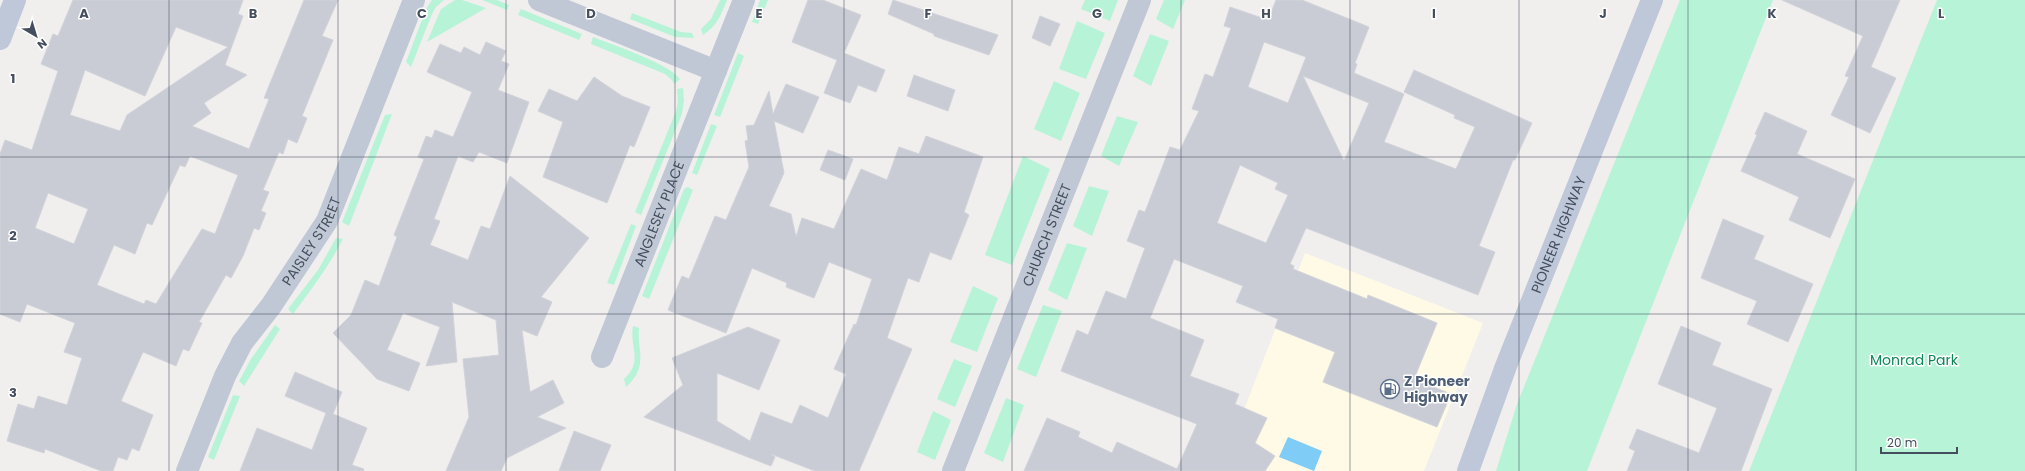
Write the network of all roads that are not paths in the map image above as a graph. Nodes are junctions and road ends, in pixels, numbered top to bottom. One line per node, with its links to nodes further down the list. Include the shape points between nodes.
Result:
1 (15, 0): 7 (main road)
2 (414, 0): 10 (street, PAISLEY STREET, via 327,222 271,306 242,343 225,376)
3 (539, 0): 8 (street)
4 (744, 0): 8 (street, ANGLESEY PLACE)
5 (1140, 0): 11 (street, CHURCH STREET)
6 (1652, 0): 12 (main road, PIONEER HIGHWAY, via 1504,373)
7 (0, 39)
8 (716, 71): 9 (street, ANGLESEY PLACE)
9 (602, 357)
10 (187, 471)
11 (954, 471)
12 (1468, 471)

